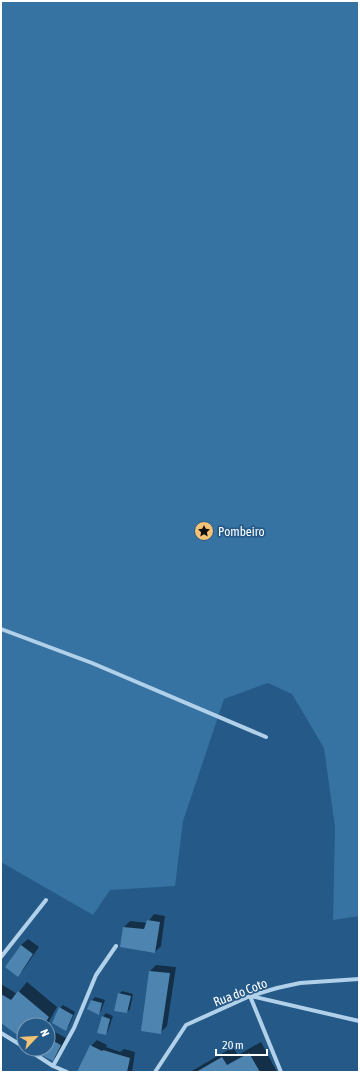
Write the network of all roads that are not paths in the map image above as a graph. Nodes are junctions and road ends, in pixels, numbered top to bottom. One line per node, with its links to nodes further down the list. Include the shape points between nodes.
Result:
1 (1, 629): 2 (street, via 92,663)
2 (266, 737)
3 (46, 900): 5 (street)
4 (116, 946): 12 (street, via 96,975 74,1028)
5 (1, 957)
6 (359, 979): 7 (street, Rua do Coto, via 300,983)
7 (250, 996): 8 (street); 14 (street, Rua do Coto, via 186,1025); 15 (street)
8 (359, 1021)
9 (1, 1033): 10 (street)
10 (16, 1042)
11 (39, 1057): 12 (street)
12 (53, 1066): 13 (street)
13 (67, 1072)
14 (155, 1072)
15 (281, 1072)

